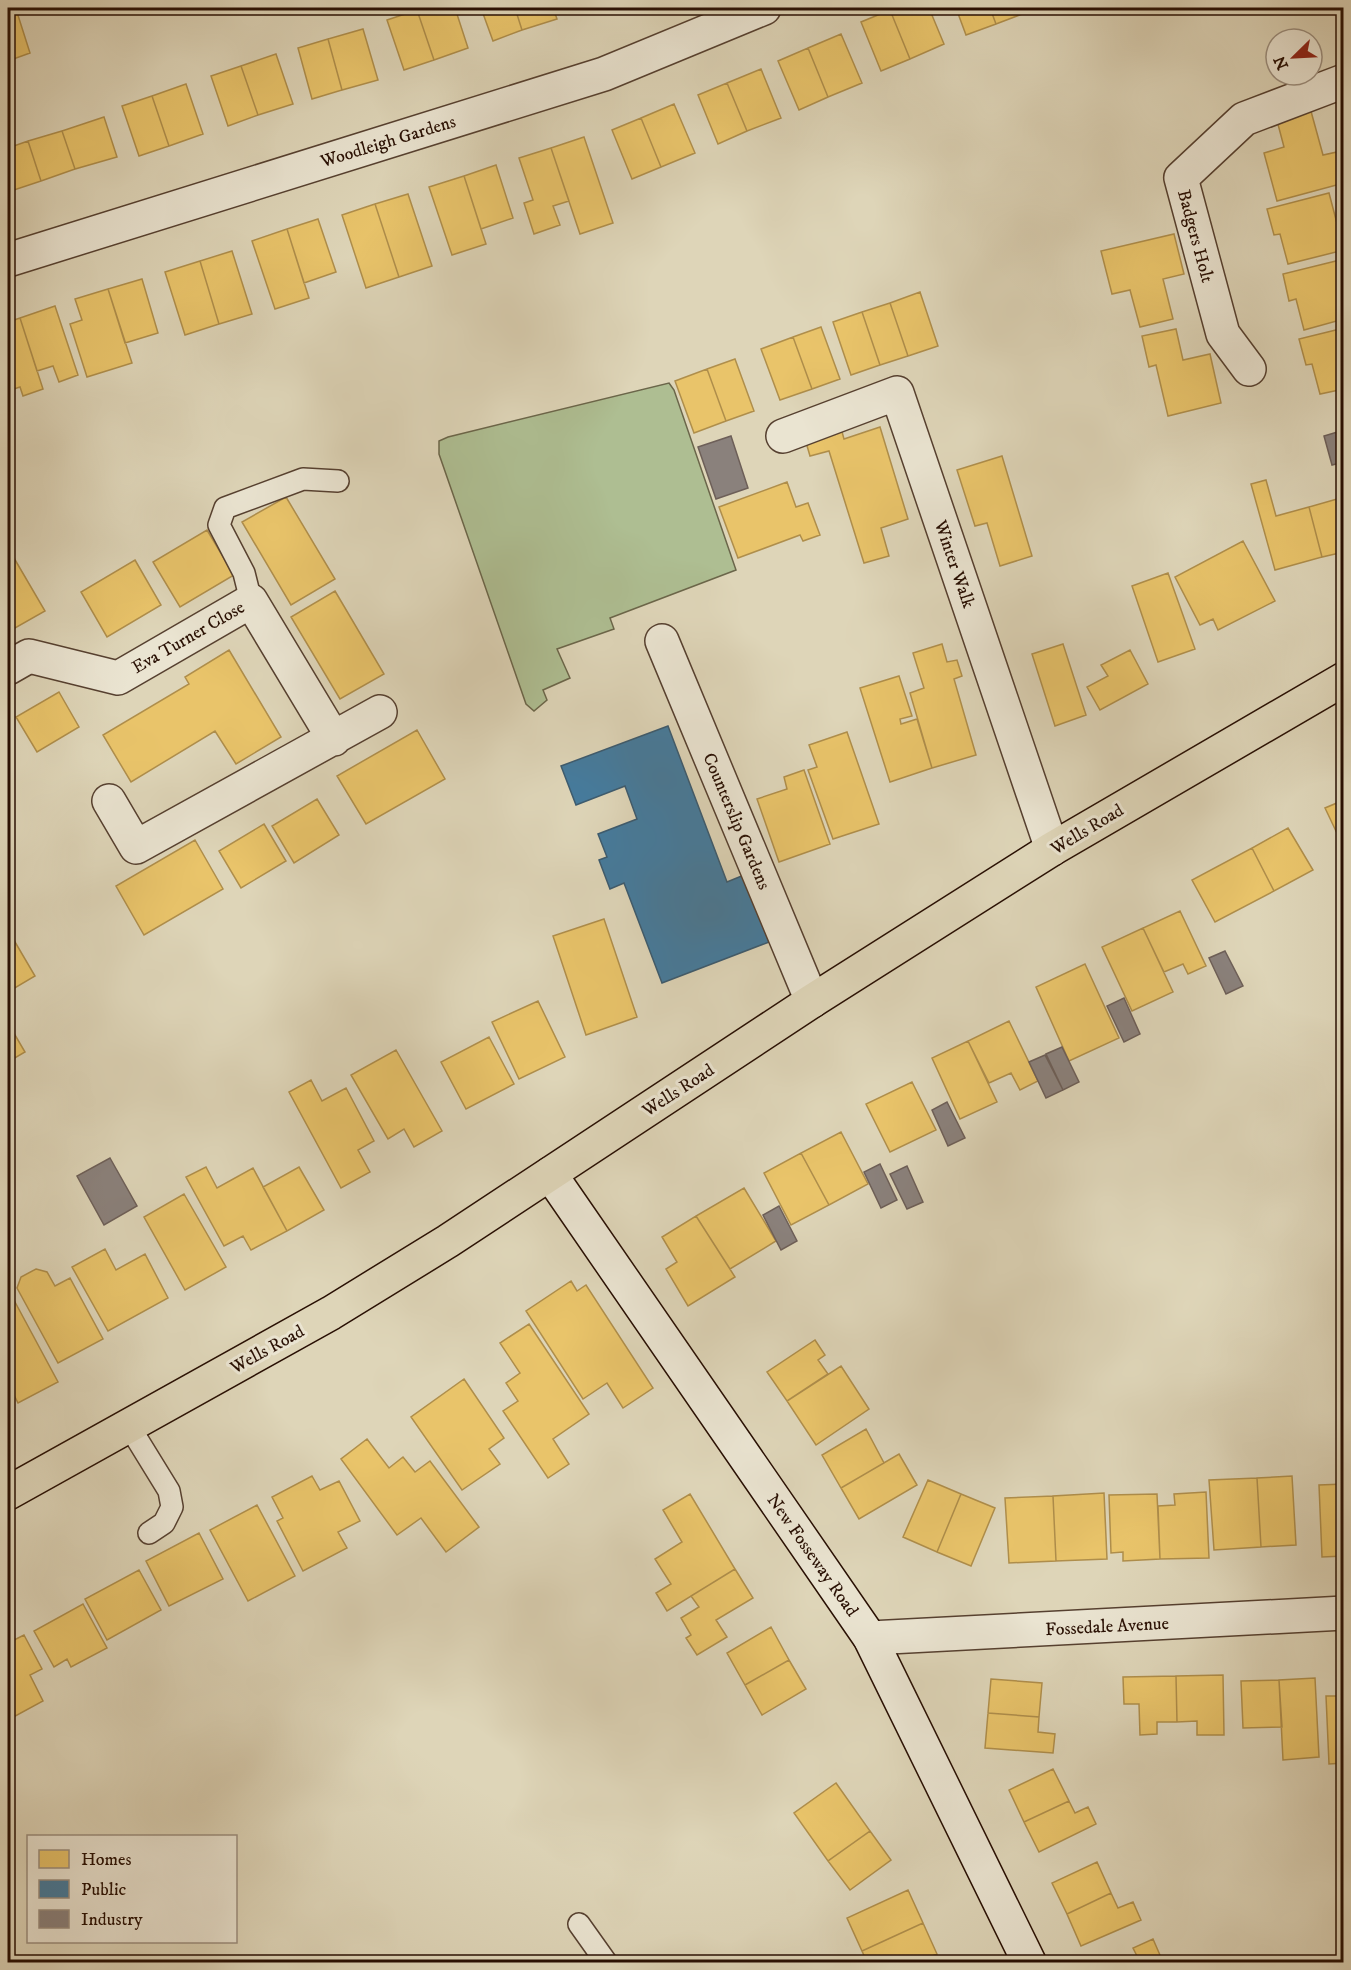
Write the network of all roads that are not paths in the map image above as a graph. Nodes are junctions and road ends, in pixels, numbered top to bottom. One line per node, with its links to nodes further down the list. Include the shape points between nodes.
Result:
1 (764, 8): 3 (street, Woodleigh Gardens, via 604,74)
2 (1344, 81): 4 (street, Badgers Holt, via 1244,119 1181,178 1223,334)
3 (8, 260)
4 (1249, 369)
5 (783, 436): 14 (street, Winter Walk, via 897,393)
6 (338, 481): 7 (lane, via 303,479 225,508 219,525 244,573)
7 (251, 601): 9 (street, Eva Turner Close, via 118,678 29,656); 12 (street, Eva Turner Close)
8 (662, 641): 15 (street, Counterslip Gardens)
9 (8, 668)
10 (1344, 679): 14 (highway, Wells Road)
11 (380, 712): 12 (street)
12 (334, 740): 13 (street, via 136,847)
13 (109, 801)
14 (1052, 849): 15 (highway, Wells Road)
15 (812, 1001): 16 (highway, Wells Road)
16 (550, 1174): 17 (highway, Wells Road, via 331,1313); 21 (street, New Fosseway Road)
17 (129, 1426): 18 (highway, Wells Road); 19 (lane, via 169,1491 172,1507 164,1523)
18 (8, 1493)
19 (149, 1533)
20 (1344, 1613): 21 (street, Fossedale Avenue)
21 (870, 1638): 24 (street, New Fosseway Road)
22 (579, 1924): 23 (lane)
23 (606, 1962)
24 (1029, 1962)

